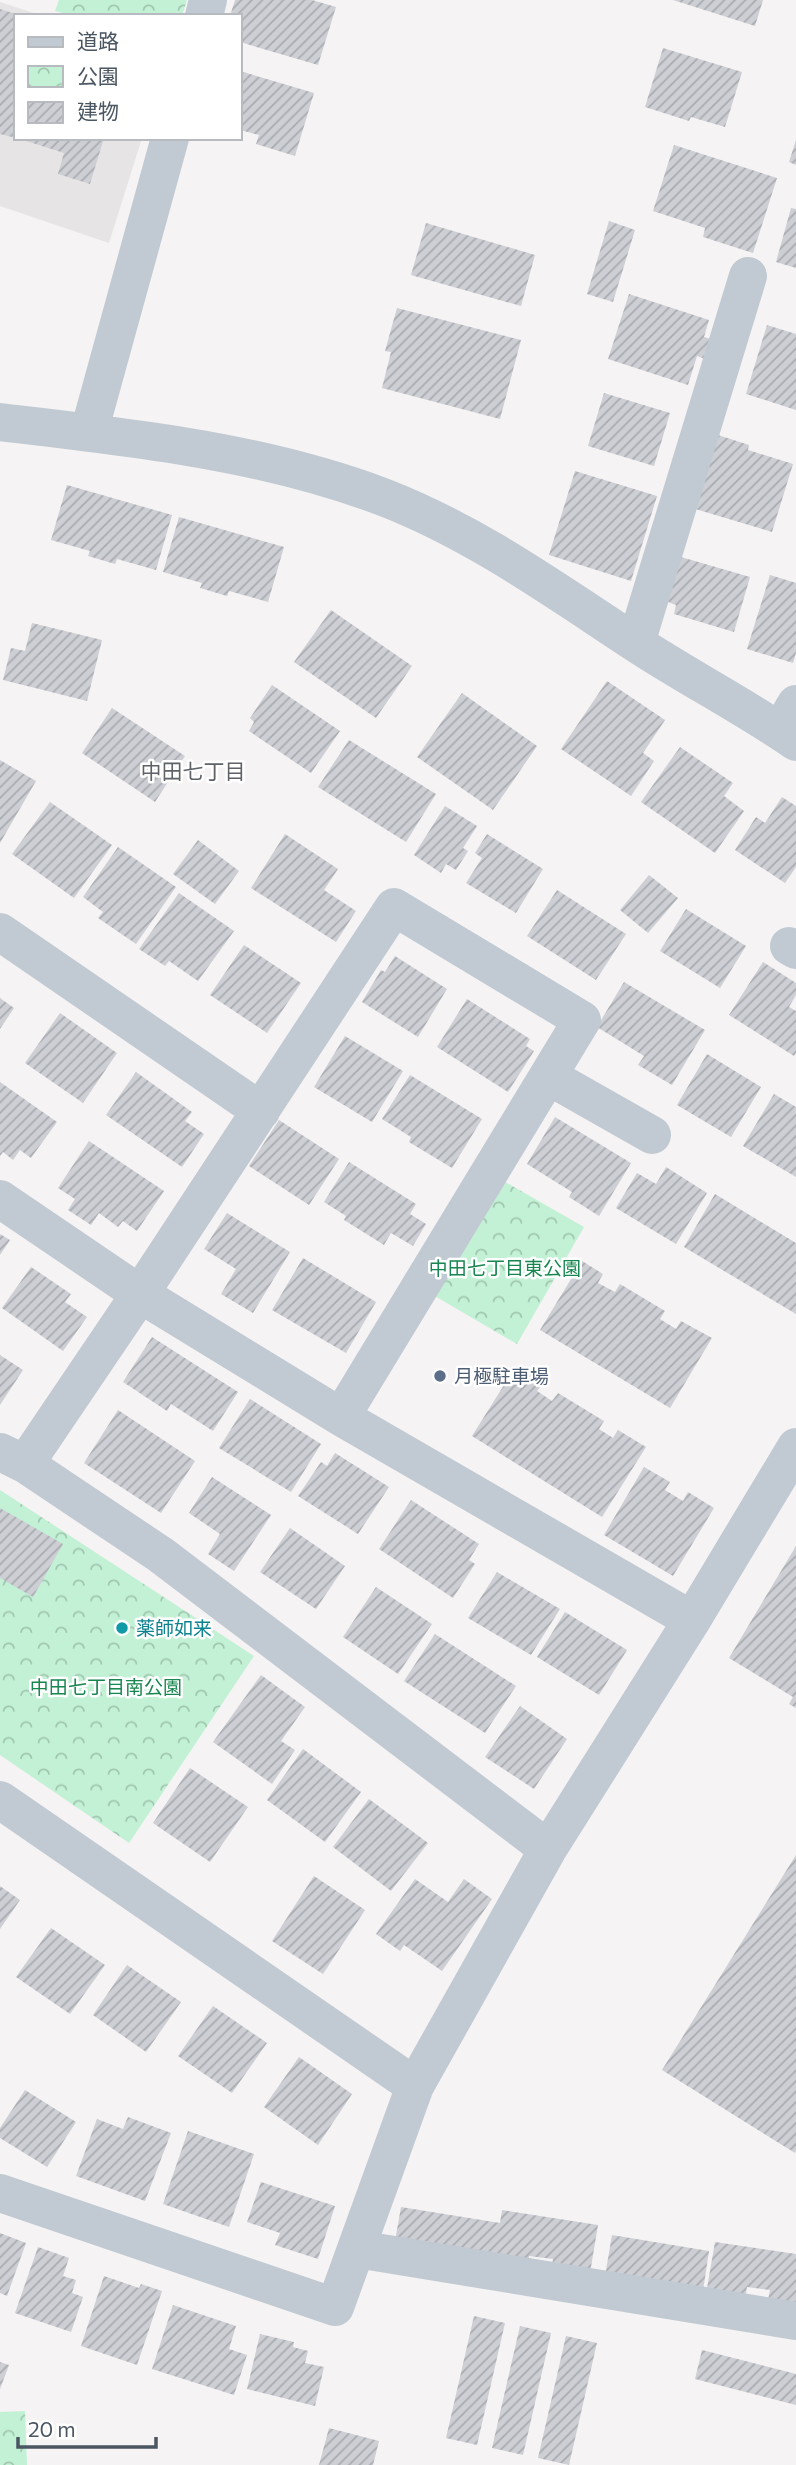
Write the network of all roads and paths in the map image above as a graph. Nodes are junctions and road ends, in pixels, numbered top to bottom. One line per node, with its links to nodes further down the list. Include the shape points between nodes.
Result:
1 (169, 140): 4 (street)
2 (748, 276): 5 (street)
3 (0, 422): 4 (street)
4 (89, 432): 5 (street, via 232,456 383,497 468,536)
5 (636, 643): 6 (street)
6 (791, 726)
7 (0, 932): 9 (street)
8 (548, 1076): 9 (street, via 582,1020 394,907); 10 (street); 13 (street)
9 (261, 1111): 12 (street)
10 (652, 1135)
11 (0, 1199): 12 (street)
12 (140, 1294): 13 (street); 15 (street)
13 (341, 1417): 16 (street)
14 (796, 1447): 16 (street)
15 (12, 1458): 18 (street, via 161,1555)
16 (692, 1620): 18 (street)
17 (0, 1800): 19 (street)
18 (548, 1849): 19 (street)
19 (415, 2085): 21 (street)
20 (0, 2193): 21 (street, via 335,2307)
21 (356, 2249): 22 (street)
22 (796, 2321)

